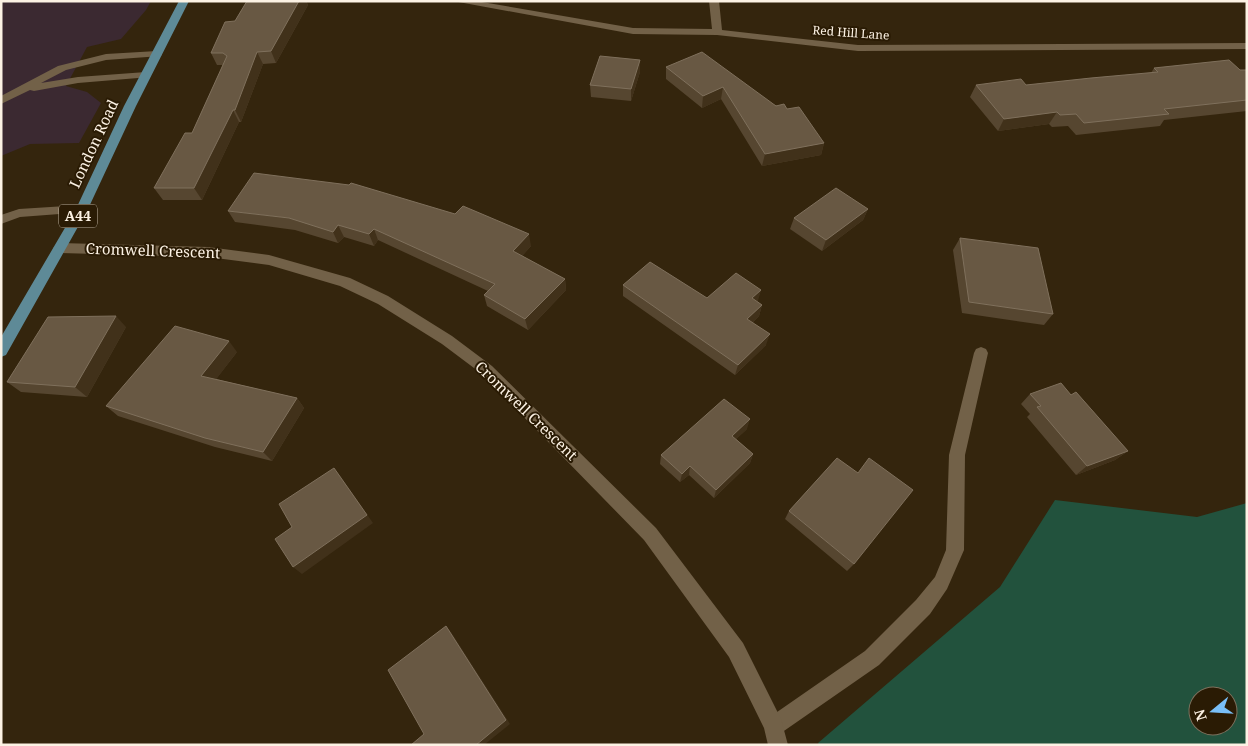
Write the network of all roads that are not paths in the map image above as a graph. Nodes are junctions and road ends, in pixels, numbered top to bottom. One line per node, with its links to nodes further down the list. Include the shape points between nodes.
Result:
1 (184, 1): 6 (main road, London Road / A44)
2 (458, 1): 4 (street, Red Hill Lane, via 633,31)
3 (714, 1): 4 (street)
4 (717, 32): 5 (street, Red Hill Lane, via 858,48)
5 (1246, 46)
6 (157, 54): 7 (main road, London Road / A44); 8 (street, via 106,58 62,68)
7 (146, 75): 8 (street, via 78,80); 10 (main road, London Road / A44)
8 (20, 91): 9 (street)
9 (1, 101)
10 (82, 209): 11 (street, via 19,213); 12 (main road, London Road / A44)
11 (1, 220)
12 (60, 248): 13 (main road, London Road / A44); 15 (street, Cromwell Crescent, via 208,252 269,260 345,282 383,300 446,340 487,370 650,534 736,650)
13 (1, 351)
14 (981, 353): 15 (street, via 956,455 955,550 941,583 923,607 872,658)
15 (774, 726): 16 (street, Cromwell Crescent)
16 (778, 745)

